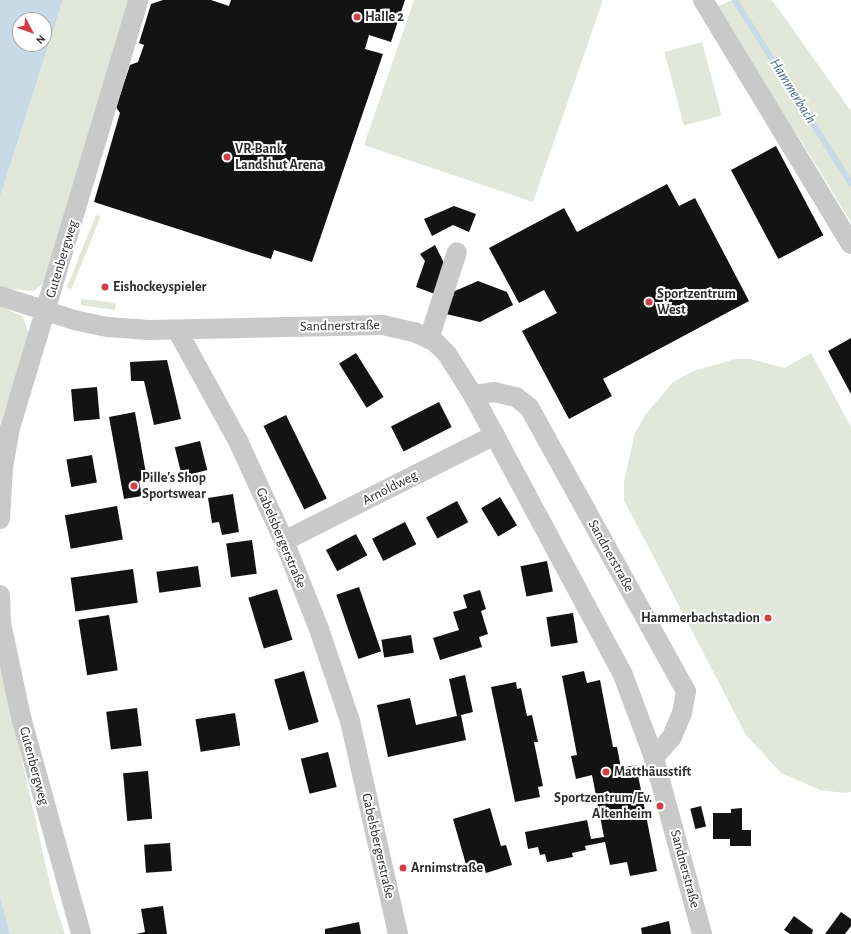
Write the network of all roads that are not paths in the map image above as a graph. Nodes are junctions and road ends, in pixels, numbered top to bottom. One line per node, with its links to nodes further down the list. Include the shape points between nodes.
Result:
1 (138, 0): 6 (street, Gutenbergweg)
2 (703, 0): 3 (street)
3 (851, 244)
4 (457, 252): 8 (street)
5 (0, 296): 6 (street)
6 (46, 311): 7 (street, via 108,328); 11 (street, Gutenbergweg, via 10,428 3,468)
7 (177, 330): 8 (street, Sandnerstraße, via 383,325 414,332); 12 (street, Gabelsbergerstraße, via 239,442)
8 (429, 339): 9 (street, Sandnerstraße, via 447,354)
9 (473, 395): 10 (street, Sandnerstraße); 14 (street, Sandnerstraße, via 494,392 516,396 528,407 686,691 682,713 672,737)
10 (496, 435): 12 (street, Arnoldweg); 14 (street, Sandnerstraße, via 623,675)
11 (0, 519)
12 (284, 541): 16 (street, Gabelsbergerstraße, via 319,629 350,721)
13 (0, 595): 15 (street, Gutenbergweg, via 1,623 21,717)
14 (654, 758): 17 (street, Sandnerstraße)
15 (81, 934)
16 (398, 934)
17 (702, 934)

